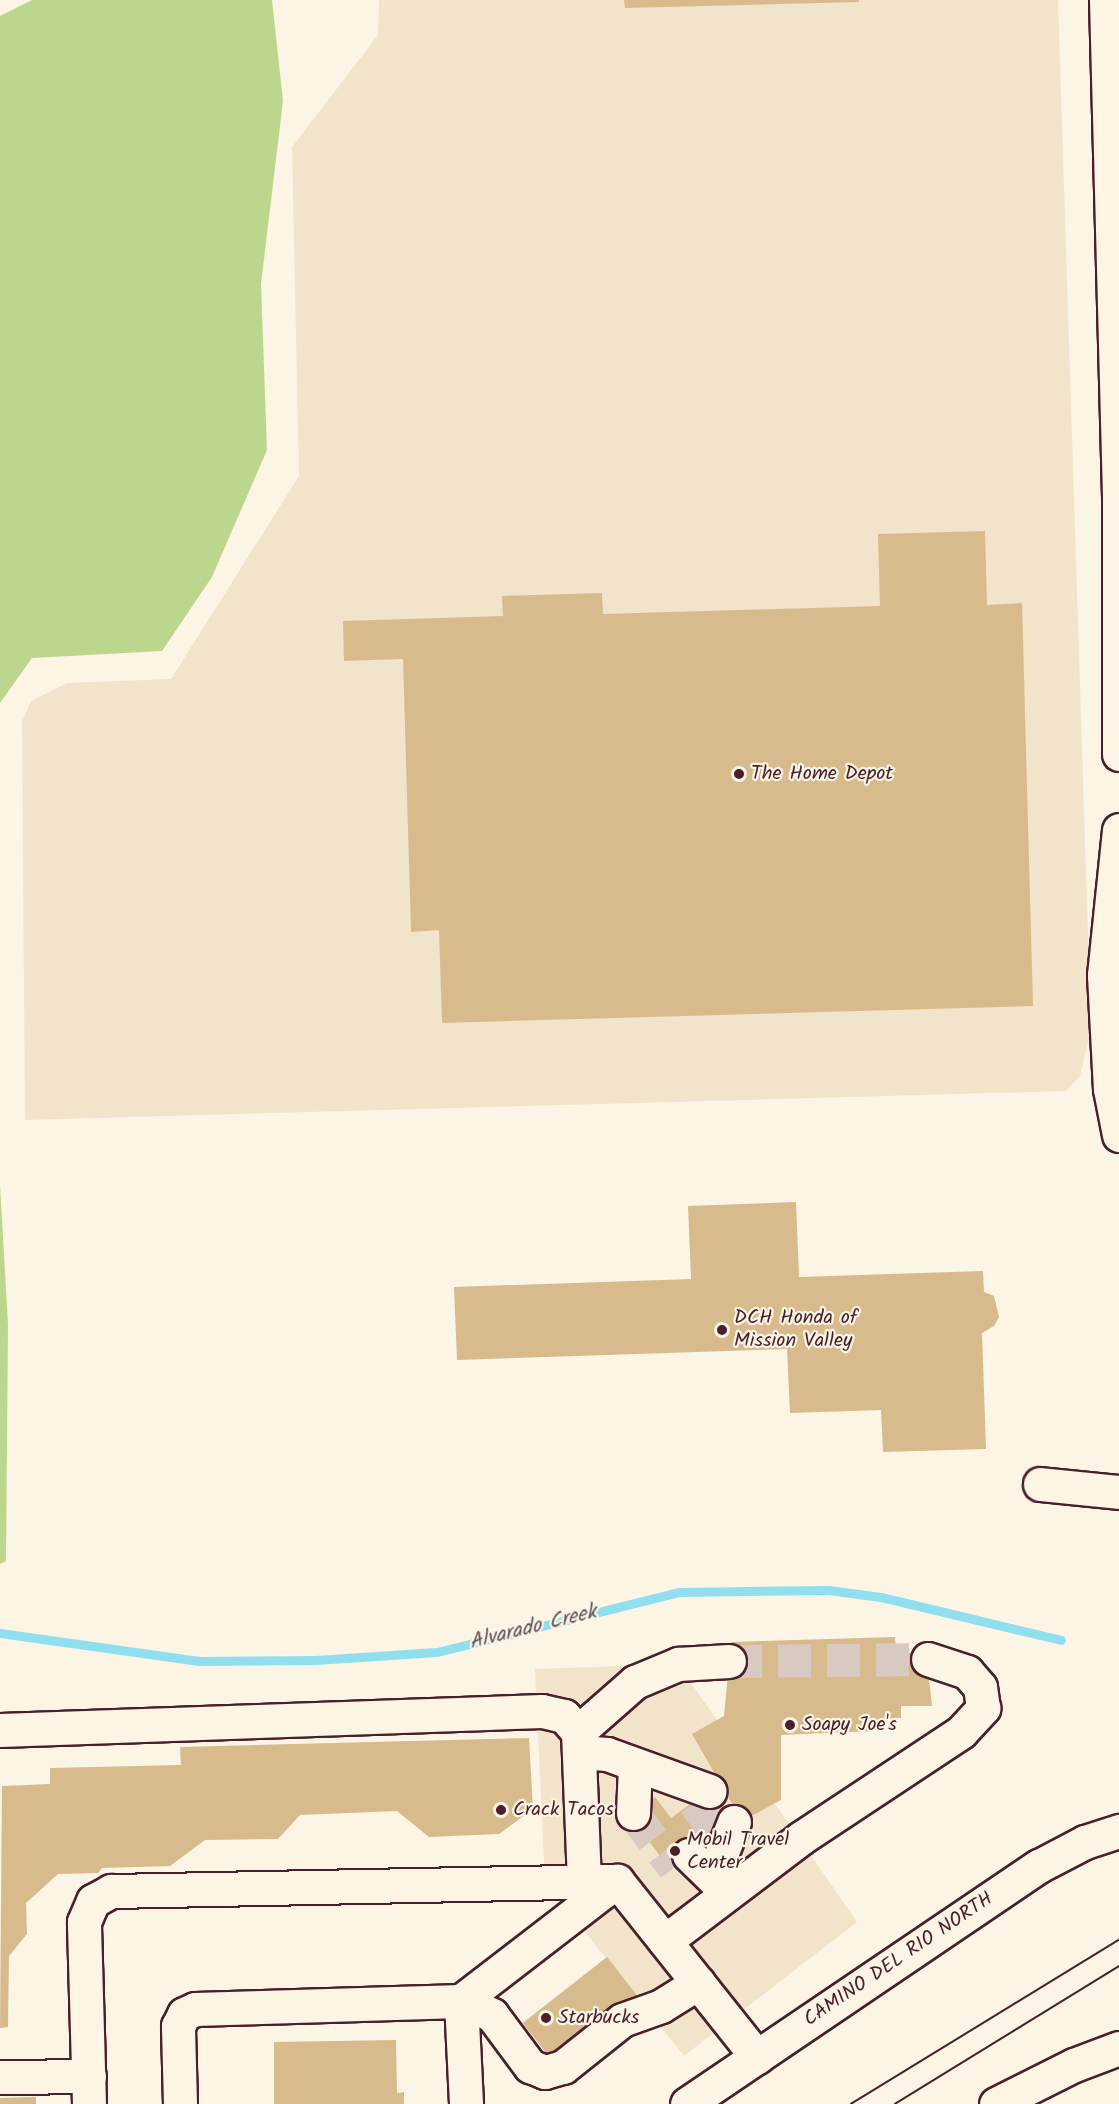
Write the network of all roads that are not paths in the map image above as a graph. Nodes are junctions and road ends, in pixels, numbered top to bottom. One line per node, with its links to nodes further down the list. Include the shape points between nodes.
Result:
1 (1106, 0): 2 (main road)
2 (1114, 91): 3 (main road)
3 (1118, 637): 4 (main road)
4 (1119, 754)
5 (1119, 830): 6 (main road, via 1104,975 1110,1089)
6 (1119, 1136)
7 (1041, 1484): 8 (main road)
8 (1119, 1492)
9 (928, 1659): 18 (main road, via 967,1672 980,1687 983,1708 961,1732 801,1838)
10 (729, 1661): 12 (main road, via 678,1664 635,1682)
11 (4, 1728): 12 (main road, via 542,1711)
12 (574, 1733): 13 (main road); 19 (main road)
13 (635, 1766): 14 (main road); 15 (main road)
14 (702, 1796)
15 (641, 1807)
16 (726, 1828): 18 (main road)
17 (1119, 1832): 25 (main road, CAMINO DEL RIO NORTH, via 1085,1842 1039,1866)
18 (701, 1873): 21 (main road)
19 (584, 1881): 20 (main road); 27 (main road, via 111,1891 93,1901 84,1922)
20 (617, 1881): 21 (main road); 23 (main road)
21 (665, 1941): 22 (main road)
22 (698, 1983): 23 (main road, via 661,2006 622,2020 564,2067 545,2072 530,2066 492,2015); 25 (main road)
23 (461, 2001): 28 (main road, via 195,2009 184,2014 178,2026); 29 (main road)
24 (1119, 2048): 31 (main road, via 1074,2065)
25 (757, 2057): 30 (main road, CAMINO DEL RIO NORTH)
26 (0, 2077): 27 (main road)
27 (89, 2090)
28 (180, 2104)
29 (466, 2104)
30 (687, 2104)
31 (996, 2104)

